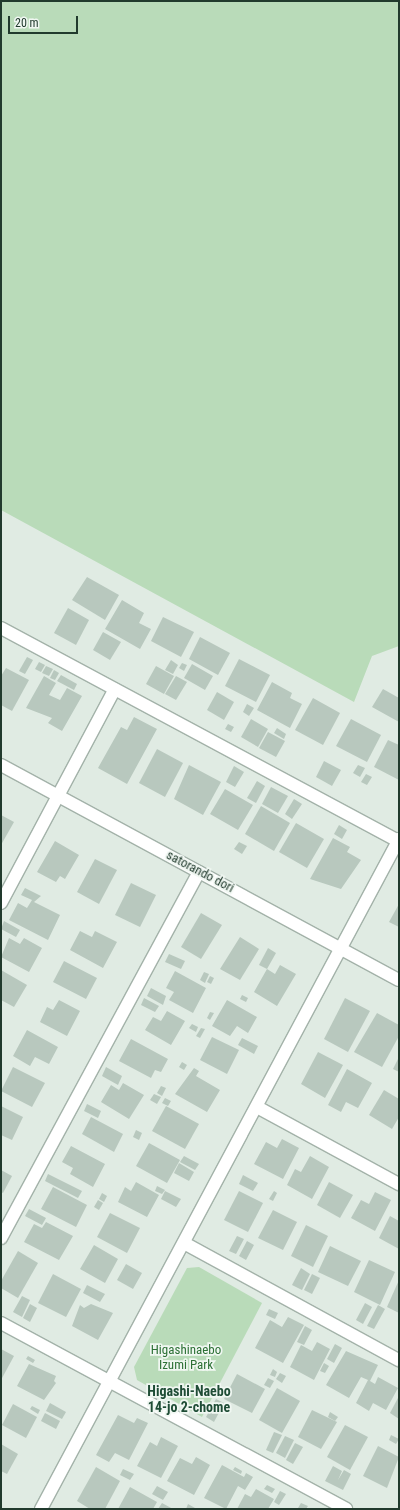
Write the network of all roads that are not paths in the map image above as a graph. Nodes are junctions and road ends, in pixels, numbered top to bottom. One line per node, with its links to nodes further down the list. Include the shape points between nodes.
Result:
1 (1, 628): 2 (street)
2 (115, 688): 4 (street); 5 (street)
3 (1, 765): 4 (street, satorando dori)
4 (58, 796): 6 (street, satorando dori); 7 (street)
5 (399, 840): 8 (street)
6 (199, 872): 8 (street, satorando dori); 12 (street)
7 (1, 903)
8 (342, 949): 9 (street, satorando dori); 10 (street)
9 (399, 980)
10 (257, 1107): 11 (street); 13 (street)
11 (399, 1184)
12 (1, 1238)
13 (184, 1243): 15 (street); 16 (street)
14 (1, 1324): 16 (street)
15 (399, 1360)
16 (109, 1382): 17 (street); 18 (street)
17 (41, 1509)
18 (346, 1509)

